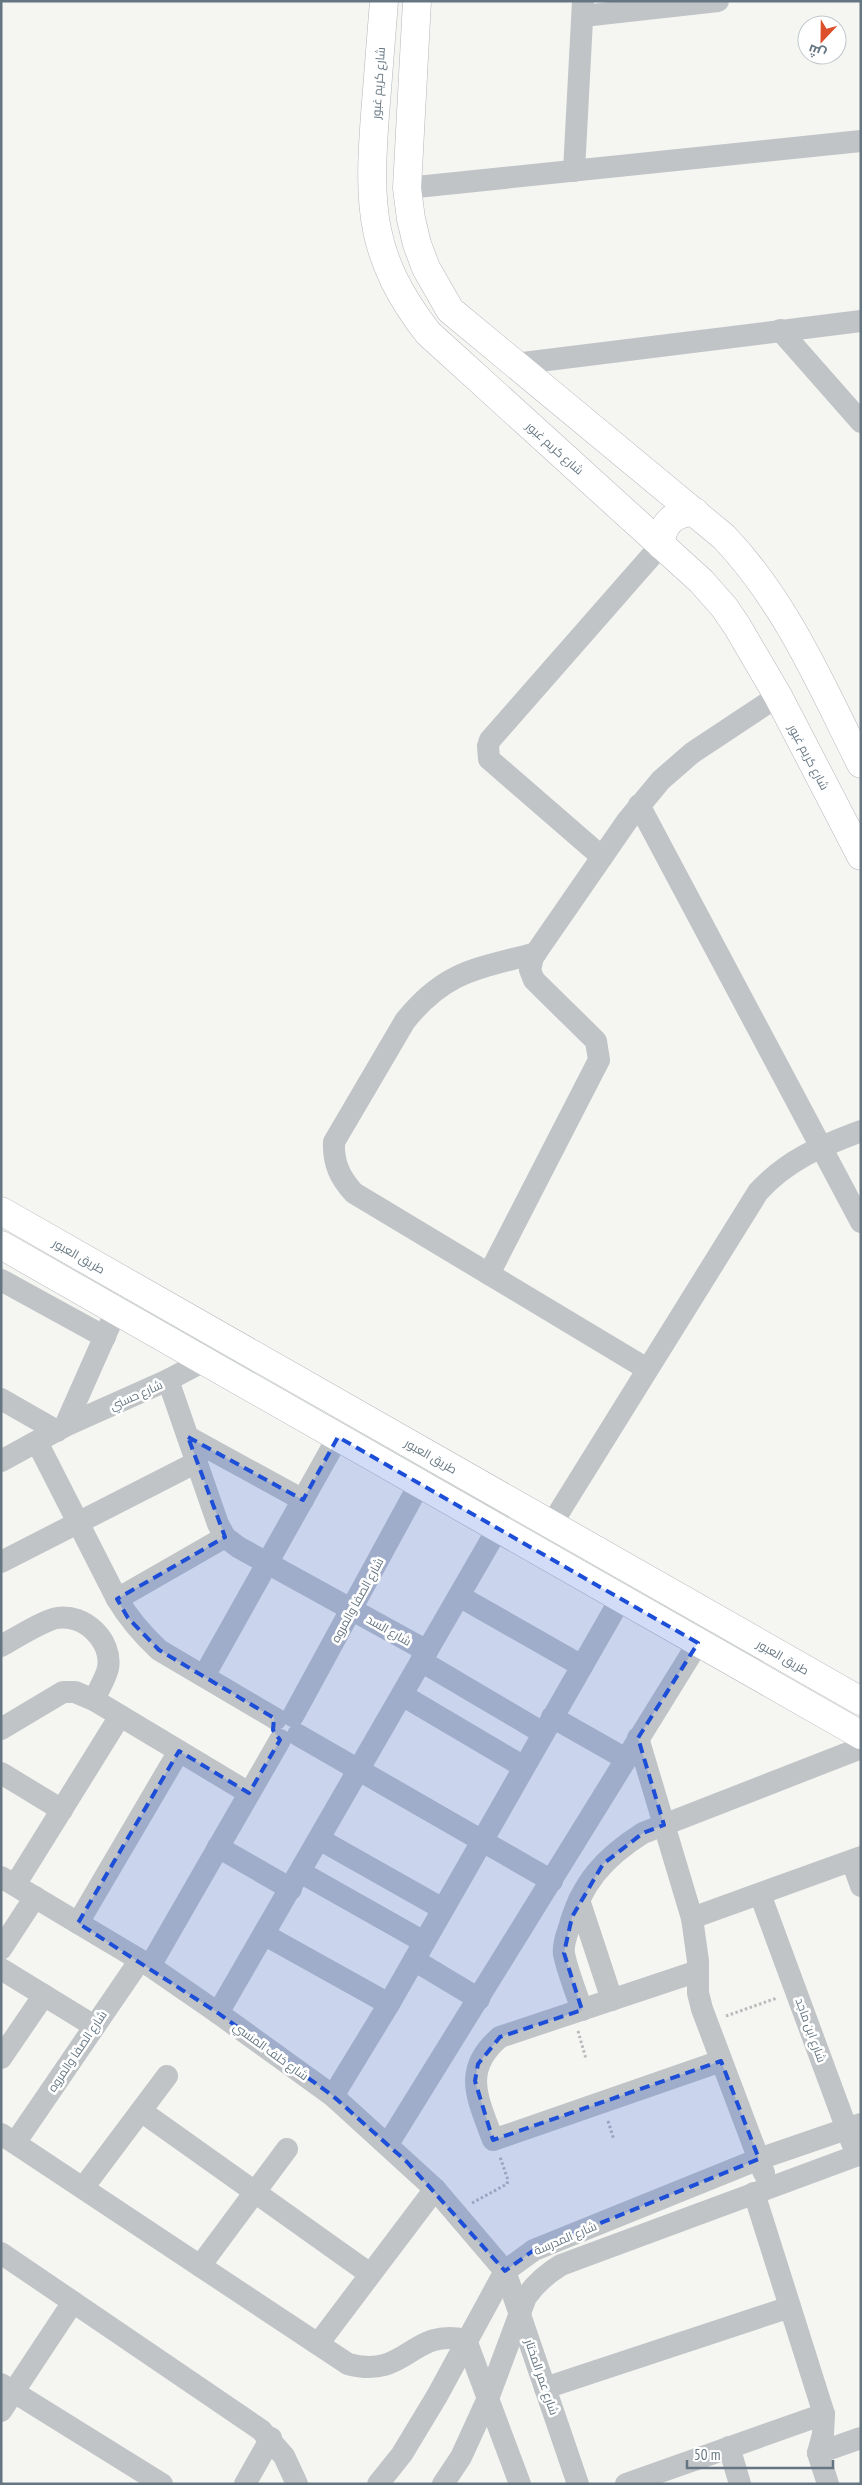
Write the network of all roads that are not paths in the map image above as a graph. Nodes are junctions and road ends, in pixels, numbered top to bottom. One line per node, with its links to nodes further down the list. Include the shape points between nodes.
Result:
1 (384, 1): 13 (street, شارع كريم غبور, via 371,192 378,238 390,272 428,333)
2 (417, 1): 7 (street)
3 (718, 1): 4 (street)
4 (583, 8): 6 (street)
5 (861, 141): 6 (street)
6 (574, 171): 7 (street)
7 (407, 188): 10 (street, via 417,244 437,289 450,310)
8 (861, 321): 9 (street)
9 (780, 330): 10 (street); 11 (street)
10 (515, 364): 12 (street)
11 (861, 422)
12 (636, 464): 13 (street, via 637,478 630,490 617,495); 14 (street)
13 (603, 492): 15 (street, شارع كريم غبور)
14 (695, 512): 15 (street, via 680,514 667,523); 17 (street, via 740,553 769,589)
15 (661, 544): 16 (street, شارع كريم غبور, via 724,607); 20 (street, via 488,746 489,759)
16 (778, 696): 18 (street, via 692,753); 19 (street, شارع كريم غبور)
17 (861, 764)
18 (639, 805): 20 (street); 23 (street)
19 (861, 856)
20 (602, 857): 21 (street)
21 (536, 953): 27 (street, via 530,964 534,980 596,1040 599,1060); 27 (street, via 460,973 430,994 405,1021 334,1142 336,1166 354,1193)
22 (861, 1131): 23 (street)
23 (820, 1146): 25 (street); 34 (street, via 784,1167 758,1192)
24 (1, 1211): 29 (street, طريق العبور)
25 (861, 1222)
26 (1, 1245): 30 (street)
27 (489, 1274): 34 (street)
28 (1, 1280): 32 (street)
29 (130, 1285): 30 (street); 31 (street, طريق العبور)
30 (116, 1311): 32 (street); 33 (street)
31 (219, 1335): 33 (street); 46 (street, طريق العبور)
32 (105, 1337): 37 (street)
33 (204, 1361): 35 (street, شارع حسني); 39 (street)
34 (647, 1369): 46 (street)
35 (168, 1380): 37 (street, شارع حسني); 38 (street)
36 (1, 1399): 37 (street)
37 (61, 1428): 40 (street, شارع حسني)
38 (188, 1437): 42 (street); 44 (street)
39 (338, 1437): 43 (street); 44 (street)
40 (37, 1442): 41 (street, شارع حسني); 45 (street)
41 (1, 1461)
42 (197, 1462): 45 (street); 48 (street)
43 (420, 1483): 47 (street); 54 (street, شارع الصفا والمروه)
44 (303, 1500): 50 (street)
45 (78, 1523): 49 (street); 53 (street)
46 (551, 1525): 62 (street, طريق العبور)
47 (498, 1528): 51 (street); 52 (street)
48 (225, 1538): 50 (street, شارع السد); 53 (street)
49 (1, 1562)
50 (268, 1563): 54 (street, شارع السد); 59 (street)
51 (459, 1596): 57 (street); 58 (street)
52 (620, 1598): 55 (street); 58 (street)
53 (117, 1599): 59 (street, via 142,1635 159,1650)
54 (352, 1608): 57 (street, شارع السد); 65 (street, شارع الصفا والمروه)
55 (698, 1643): 67 (street); 68 (street)
56 (1, 1646): 61 (street, via 56,1618 82,1622 103,1642 108,1655 108,1668)
57 (424, 1656): 60 (street); 64 (street, شارع السد)
58 (582, 1666): 64 (street)
59 (204, 1676): 65 (street)
60 (402, 1694): 72 (street); 73 (street)
61 (94, 1700): 63 (street); 66 (street, via 75,1692 63,1692)
62 (861, 1702)
63 (120, 1716): 70 (street); 76 (street)
64 (548, 1725): 71 (street, شارع السد); 72 (street)
65 (287, 1728): 73 (street); 75 (street, شارع الصفا والمروه)
66 (1, 1729)
67 (861, 1735)
68 (638, 1738): 71 (street); 77 (street)
69 (861, 1748): 77 (street)
70 (179, 1752): 75 (street); 91 (street)
71 (626, 1759): 84 (street)
72 (524, 1767): 79 (street)
73 (359, 1770): 78 (street); 79 (street)
74 (1, 1773): 76 (street)
75 (249, 1793): 80 (street, شارع الصفا والمروه)
76 (62, 1810): 83 (street)
77 (664, 1825): 88 (street, via 643,1833 618,1849 598,1870); 90 (street)
78 (319, 1840): 82 (street); 89 (street)
79 (482, 1841): 84 (street); 89 (street)
80 (218, 1847): 82 (street); 95 (street, شارع الصفا والمروه)
81 (856, 1859): 85 (street); 86 (street)
82 (296, 1880): 92 (street); 94 (street)
83 (8, 1881): 87 (street, شارع خلف المنسي)
84 (552, 1881): 99 (street)
85 (861, 1886)
86 (760, 1894): 90 (street); 110 (street, شارع ابن ماجد, via 796,1990)
87 (35, 1897): 91 (street, شارع خلف المنسي); 93 (street)
88 (579, 1900): 100 (street); 103 (street, via 564,1953)
89 (443, 1909): 94 (street)
90 (692, 1918): 97 (street)
91 (78, 1923): 95 (street, شارع خلف المنسي)
92 (264, 1935): 101 (street); 102 (street)
93 (1, 1949)
94 (419, 1951): 99 (street); 101 (street)
95 (145, 1963): 102 (street, شارع خلف المنسي); 104 (street, شارع الصفا والمروه)
96 (1, 1969): 98 (street)
97 (698, 1971): 100 (street); 106 (street, via 698,1993)
98 (44, 1995): 104 (street); 105 (street)
99 (479, 1999): 112 (street)
100 (612, 2000): 103 (street)
101 (389, 2004): 108 (street)
102 (218, 2012): 108 (street, شارع خلف المنسي)
103 (577, 2012): 106 (street, via 500,2037 487,2048 478,2064 475,2081 494,2140)
104 (94, 2026): 111 (street, شارع الصفا والمروه)
105 (1, 2058)
106 (722, 2062): 115 (street)
107 (167, 2076): 109 (street)
108 (333, 2096): 112 (street, شارع خلف المنسي)
109 (141, 2111): 116 (street); 119 (street)
110 (854, 2126): 114 (street, شارع ابن ماجد); 115 (street, شارع المدرسة)
111 (8, 2139): 116 (street)
112 (388, 2144): 117 (street, شارع خلف المنسي)
113 (287, 2149): 119 (street)
114 (859, 2159): 118 (street, شارع المدرسة)
115 (759, 2160): 118 (street); 122 (street, شارع المدرسة, via 534,2250)
116 (83, 2188): 121 (street)
117 (435, 2189): 122 (street, شارع خلف المنسي); 123 (street)
118 (762, 2190): 125 (street); 126 (street, شارع المدرسة, via 561,2265 535,2284)
119 (255, 2192): 121 (street); 123 (street)
120 (1, 2253): 124 (street)
121 (200, 2266): 128 (street)
122 (505, 2270): 126 (street, شارع عمر المختار); 127 (street, شارع المدرسة)
123 (370, 2274): 128 (street)
124 (73, 2302): 129 (street); 134 (street)
125 (790, 2307): 130 (street); 133 (street)
126 (519, 2312): 130 (street, شارع عمر المختار); 131 (street, شارع المدرسة)
127 (466, 2340): 128 (street, via 452,2336 437,2338 423,2343 398,2362 365,2368 348,2364); 131 (street); 142 (street, شارع المدرسة, via 402,2454)
128 (318, 2344)
129 (8, 2388): 132 (street); 138 (street)
130 (545, 2388): 145 (street, شارع عمر المختار)
131 (489, 2396): 143 (street, شارع المدرسة, via 461,2457); 144 (street)
132 (1, 2411)
133 (824, 2414): 136 (street); 137 (street)
134 (271, 2438): 140 (street); 141 (street, via 284,2456)
135 (861, 2438): 137 (street)
136 (729, 2447): 146 (street); 147 (street)
137 (818, 2454): 148 (street)
138 (134, 2477): 139 (street)
139 (162, 2484)
140 (245, 2484)
141 (296, 2484)
142 (378, 2484)
143 (443, 2484)
144 (520, 2484)
145 (578, 2484)
146 (626, 2484)
147 (740, 2484)
148 (828, 2484)

